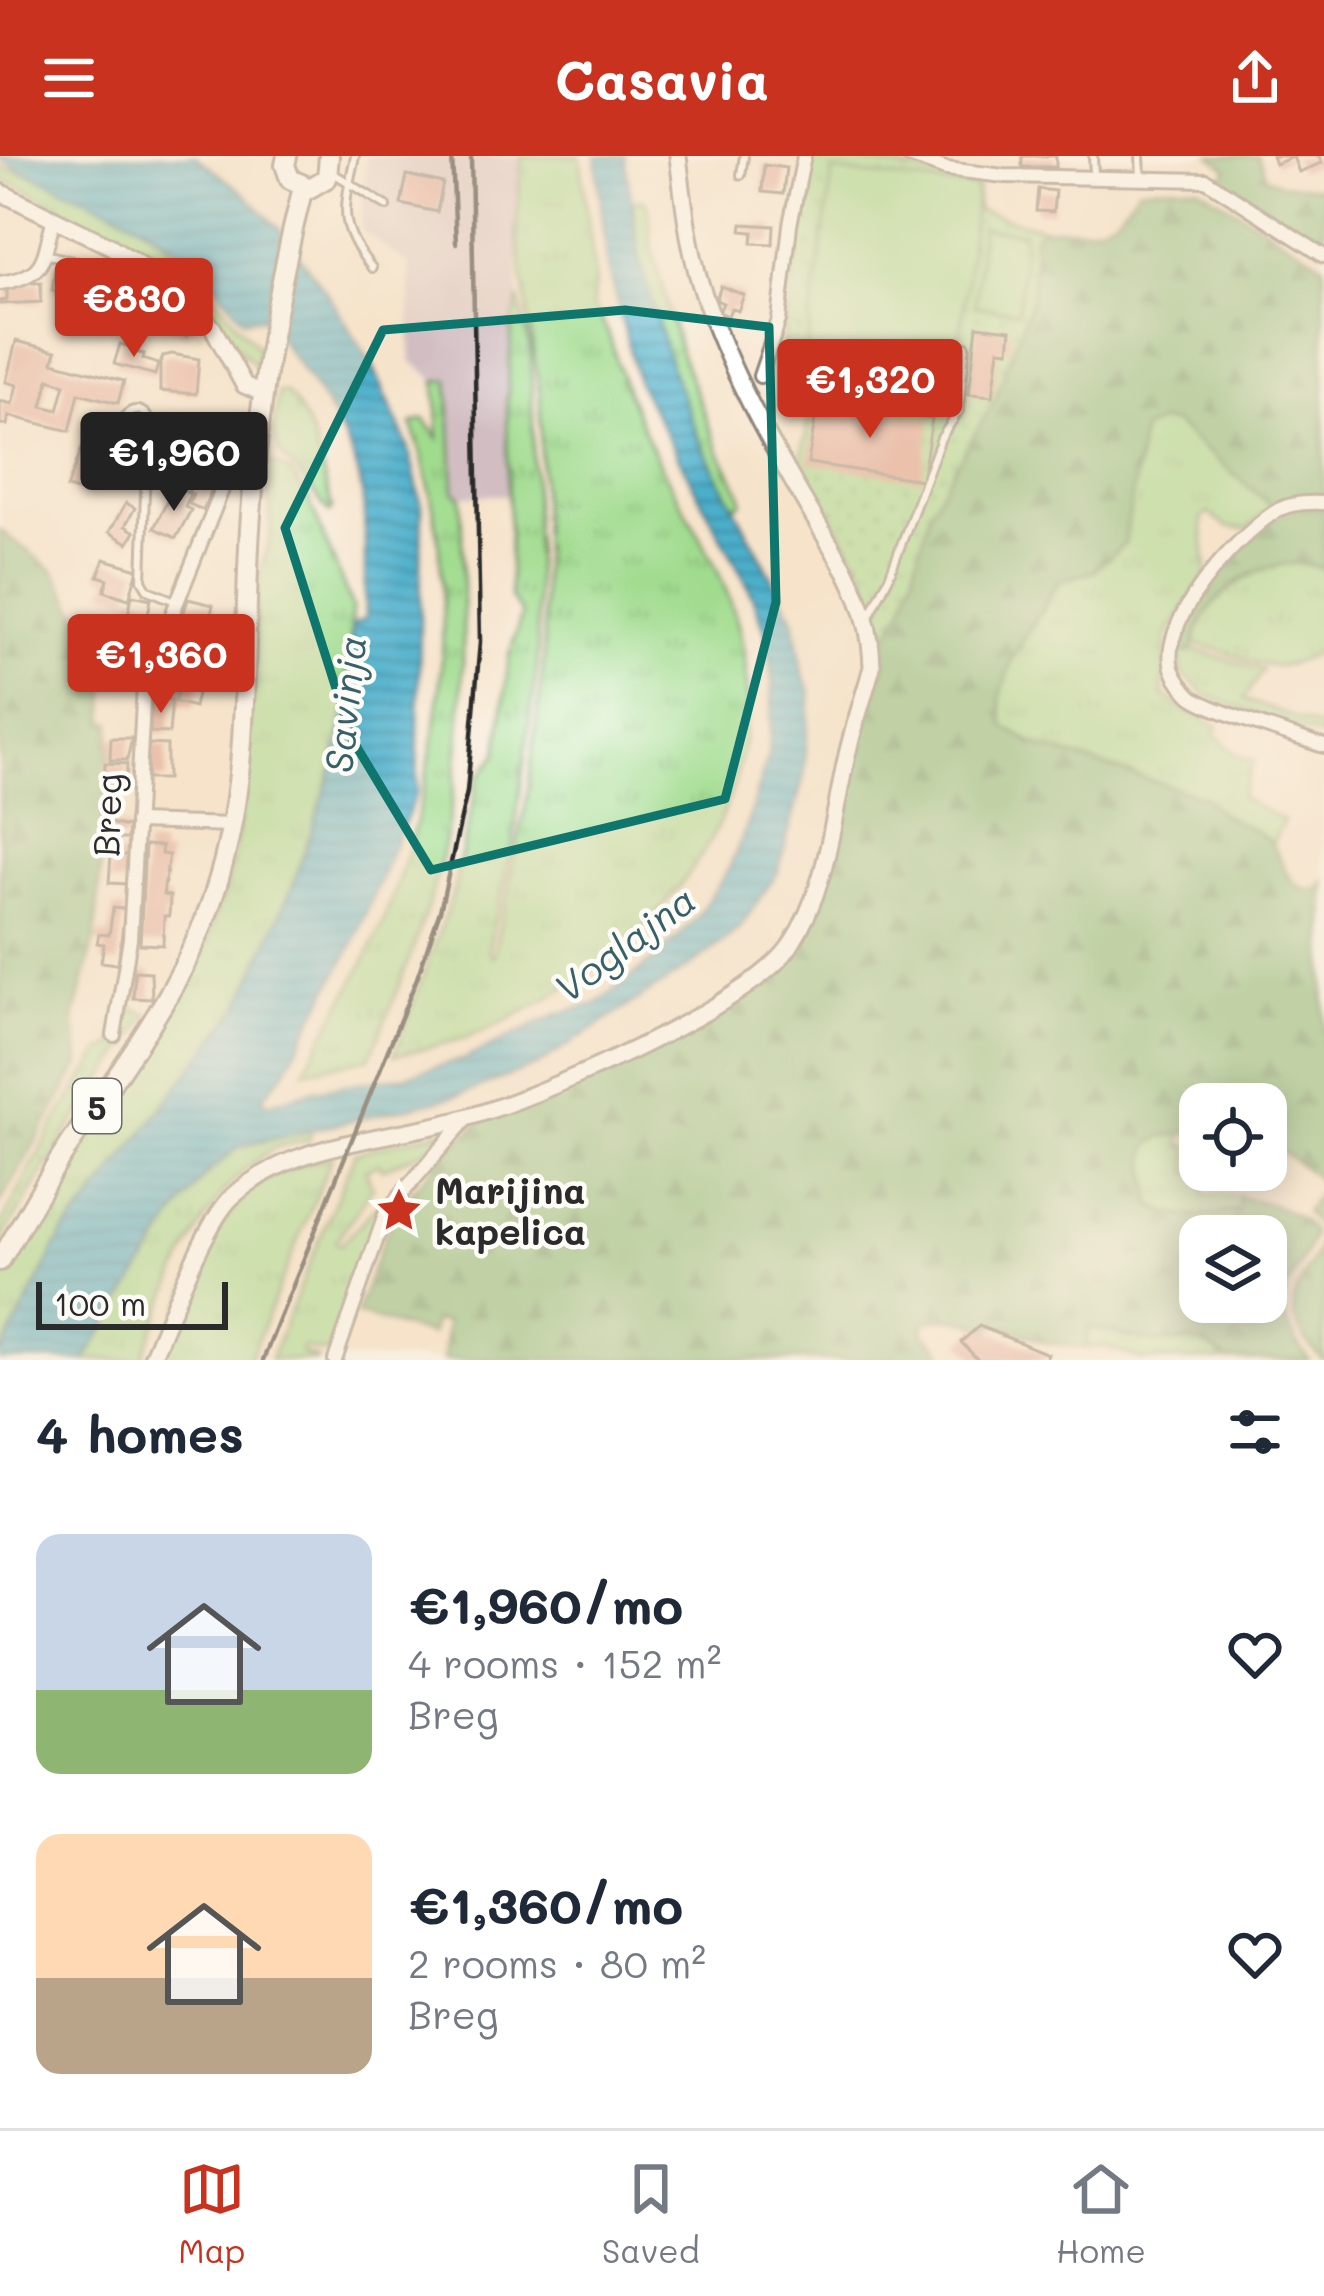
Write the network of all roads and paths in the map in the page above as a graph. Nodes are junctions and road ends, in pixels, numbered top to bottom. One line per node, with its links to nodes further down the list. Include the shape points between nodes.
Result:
1 (285, 156): 16 (main road, via 290,179)
2 (355, 156): 15 (lane)
3 (678, 156): 32 (street, via 692,251 736,377)
4 (744, 156): 11 (lane)
5 (804, 156): 26 (street, via 778,320)
6 (909, 156): 12 (street)
7 (1007, 156): 12 (street)
8 (1094, 156): 14 (lane)
9 (1140, 156): 13 (lane)
10 (330, 164): 15 (lane); 16 (main road, via 322,183)
11 (741, 175)
12 (1004, 176): 14 (street)
13 (1141, 177): 14 (street); 21 (street, via 1206,180)
14 (1094, 179)
15 (350, 182): 18 (lane); 22 (lane, via 345,222)
16 (303, 187): 27 (main road, 5)
17 (0, 192): 19 (street)
18 (387, 206)
19 (54, 218): 20 (street); 27 (street, via 181,291 213,328 244,386)
20 (45, 254): 23 (lane); 24 (street, via 28,279)
21 (1324, 256)
22 (371, 268)
23 (138, 276)
24 (0, 283)
25 (966, 346): 32 (lane, via 959,411)
26 (760, 376)
27 (265, 386): 35 (main road, 5)
28 (140, 435): 28 (lane, via 122,424 132,410 148,420); 31 (lane, via 142,580)
29 (223, 488): 31 (street, Breg)
30 (1324, 503): 33 (street, via 1277,511 1227,554 1177,623 1170,658 1192,697)
31 (175, 602): 34 (street, Breg, via 144,685)
32 (867, 620): 37 (street, via 872,667 831,843 788,950 652,1042)
33 (1324, 746)
34 (136, 823): 35 (street); 36 (street, Breg, via 130,939)
35 (232, 825): 38 (main road, 5, via 193,951)
36 (114, 1035)
37 (467, 1118): 39 (street, via 311,1155 254,1179 227,1202); 40 (street, via 386,1212)
38 (0, 1261)
39 (151, 1360)
40 (335, 1360)

